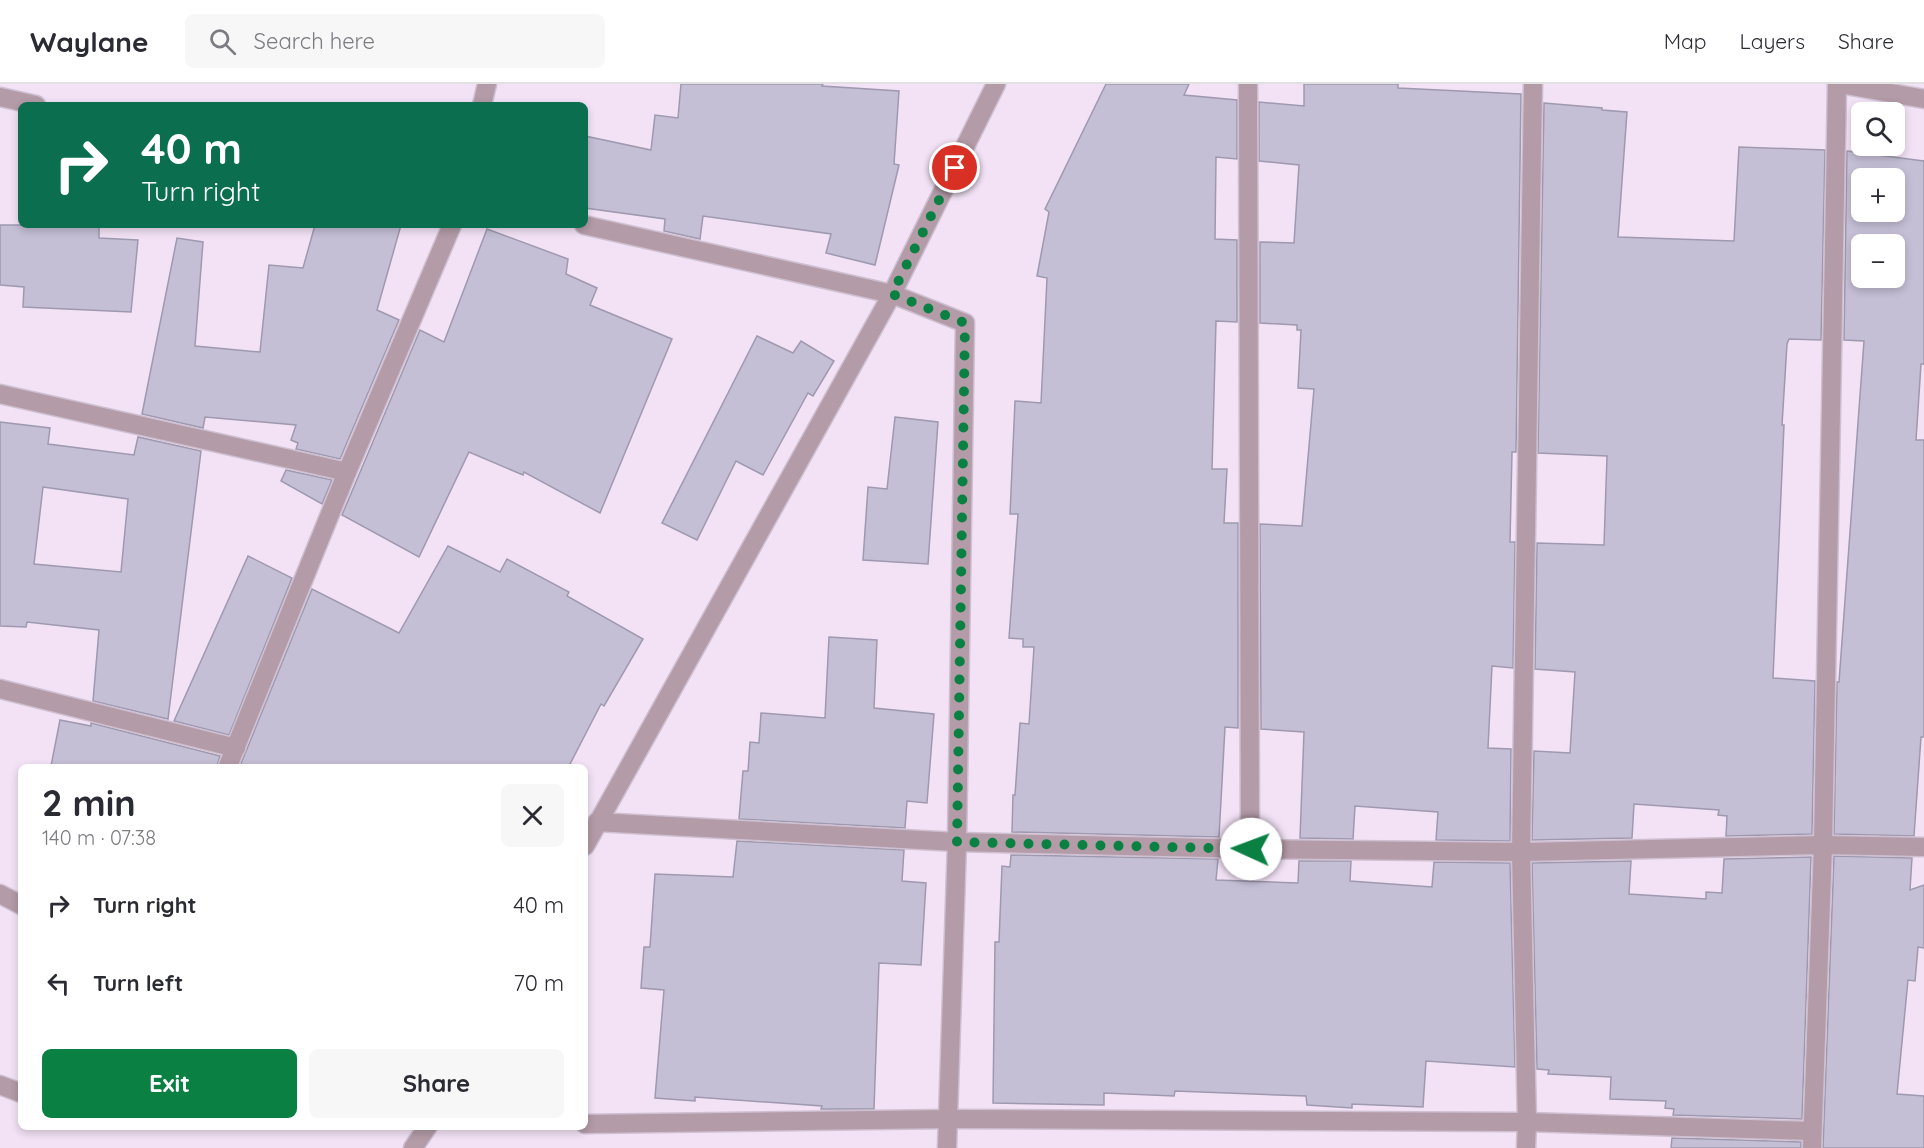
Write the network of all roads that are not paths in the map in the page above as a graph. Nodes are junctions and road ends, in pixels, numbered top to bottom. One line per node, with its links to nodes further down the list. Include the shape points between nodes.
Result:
1 (487, 84): 9 (street)
2 (996, 84): 12 (street)
3 (1248, 84): 23 (street)
4 (1533, 84): 24 (street)
5 (1838, 84): 7 (street); 21 (street)
6 (0, 97): 8 (street)
7 (1924, 99)
8 (22, 102)
9 (483, 102)
10 (588, 226): 12 (street)
11 (451, 228): 14 (street)
12 (892, 294): 18 (street); 20 (street, via 965,323)
13 (0, 394): 14 (street)
14 (347, 472): 16 (street)
15 (0, 689): 16 (street)
16 (236, 748): 17 (street)
17 (229, 764)
18 (597, 822): 19 (street); 20 (street)
19 (588, 840)
20 (957, 842): 23 (street); 29 (street)
21 (1823, 845): 22 (street); 24 (street); 33 (street)
22 (1924, 847)
23 (1251, 849): 24 (street)
24 (1521, 852): 30 (street)
25 (0, 894): 26 (street)
26 (18, 903)
27 (0, 1085): 28 (street)
28 (18, 1092)
29 (948, 1119): 30 (street); 31 (street); 35 (street)
30 (1527, 1122): 33 (street); 36 (street)
31 (588, 1124)
32 (422, 1130): 34 (street)
33 (1812, 1140)
34 (413, 1148)
35 (947, 1148)
36 (1526, 1148)

